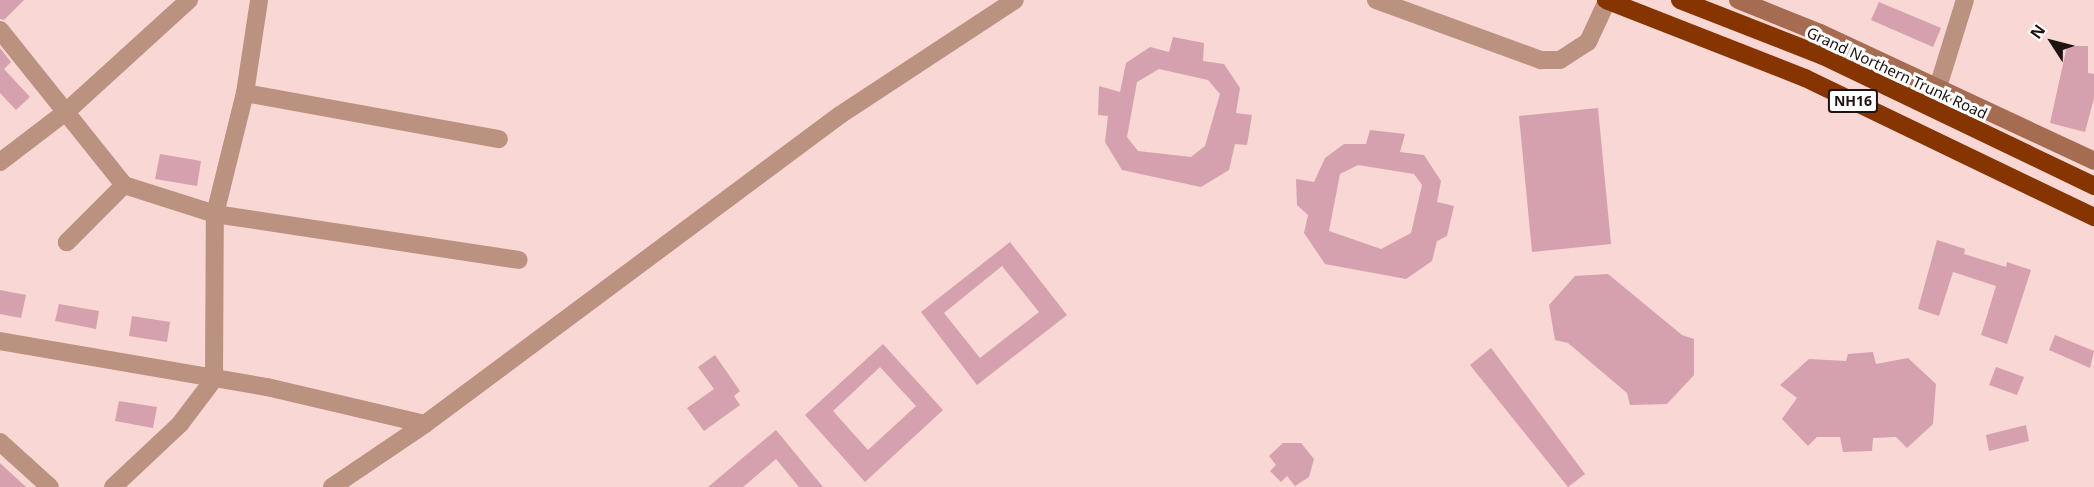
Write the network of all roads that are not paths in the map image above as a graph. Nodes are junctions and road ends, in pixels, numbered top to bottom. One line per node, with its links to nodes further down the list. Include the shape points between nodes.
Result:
1 (258, 0): 11 (street)
2 (1015, 0): 24 (street, via 840,115)
3 (1376, 0): 4 (street, via 1541,60 1560,60 1588,42)
4 (1606, 0): 19 (highway, NH16, via 1805,78)
5 (1680, 0): 17 (highway, Grand Northern Trunk Road / NH16, via 1823,56)
6 (1738, 0): 10 (street)
7 (1965, 0): 10 (street)
8 (187, 1): 12 (street)
9 (0, 30): 12 (street)
10 (1938, 87): 14 (street)
11 (245, 93): 13 (street); 18 (street)
12 (67, 111): 15 (street); 16 (street)
13 (499, 139)
14 (2094, 161)
15 (0, 162)
16 (124, 185): 18 (street); 20 (street)
17 (2094, 186)
18 (215, 214): 21 (street); 23 (street)
19 (2094, 217)
20 (67, 242)
21 (519, 260)
22 (0, 341): 23 (street)
23 (214, 379): 24 (street); 27 (street, via 180,424)
24 (425, 424): 28 (street)
25 (0, 442): 26 (street)
26 (50, 487)
27 (112, 487)
28 (332, 487)

